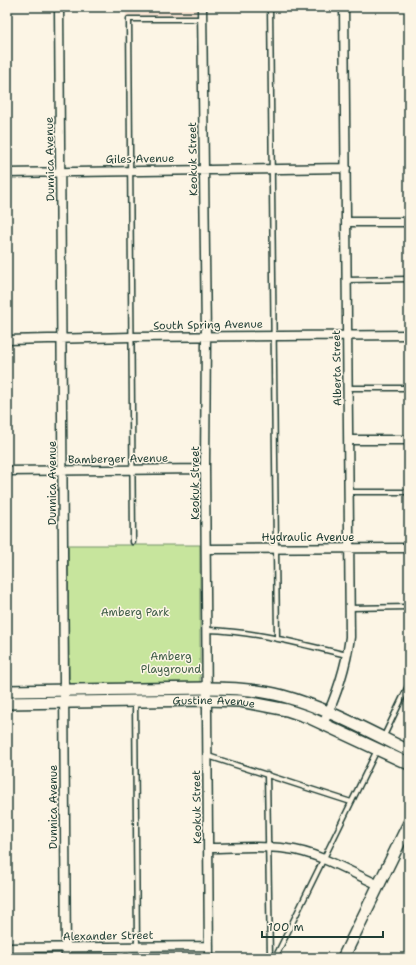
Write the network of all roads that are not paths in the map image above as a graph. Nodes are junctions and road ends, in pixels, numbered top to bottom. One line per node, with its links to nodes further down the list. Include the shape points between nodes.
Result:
1 (59, 7): 11 (street, Dunnica Avenue)
2 (202, 7): 5 (street, Keokuk Street)
3 (270, 7): 8 (lane)
4 (344, 7): 6 (street, Alberta Street)
5 (202, 19): 7 (street, Keokuk Street); 9 (lane, via 129,19)
6 (346, 168): 8 (street, Giles Avenue); 12 (street, Alberta Street)
7 (204, 169): 8 (street, Giles Avenue); 9 (street, Giles Avenue); 19 (street, Keokuk Street)
8 (272, 169): 16 (lane)
9 (130, 170): 11 (street, Giles Avenue); 20 (lane)
10 (7, 172): 11 (street, Giles Avenue)
11 (61, 172): 21 (street, Dunnica Avenue)
12 (346, 222): 13 (street); 15 (street, Alberta Street)
13 (409, 222)
14 (409, 279): 15 (lane)
15 (347, 280): 17 (street, Alberta Street)
16 (273, 335): 17 (street, South Spring Avenue); 19 (street, South Spring Avenue); 34 (lane)
17 (348, 335): 18 (street, South Spring Avenue); 23 (street, Alberta Street)
18 (409, 335)
19 (206, 336): 20 (street, South Spring Avenue); 27 (street, Keokuk Street)
20 (131, 337): 21 (street, South Spring Avenue); 29 (lane)
21 (62, 338): 22 (street, South Spring Avenue); 28 (street, Dunnica Avenue)
22 (7, 340)
23 (348, 388): 24 (lane); 25 (street, Alberta Street)
24 (409, 388)
25 (348, 440): 26 (street); 31 (street, Alberta Street)
26 (409, 440)
27 (205, 469): 29 (street, Bamberger Avenue); 37 (street, Keokuk Street)
28 (62, 470): 29 (street, Bamberger Avenue); 30 (street, Bamberger Avenue); 45 (street, Dunnica Avenue)
29 (132, 470): 33 (lane)
30 (7, 471)
31 (349, 492): 32 (lane); 35 (street, Alberta Street)
32 (409, 492)
33 (133, 542)
34 (277, 548): 35 (street, Hydraulic Avenue); 37 (street, Hydraulic Avenue); 41 (lane)
35 (350, 548): 36 (street, Hydraulic Avenue); 39 (street, Alberta Street)
36 (409, 548)
37 (206, 549): 40 (street, Keokuk Street)
38 (409, 607): 39 (lane)
39 (350, 608): 42 (street, Alberta Street)
40 (207, 630): 41 (lane); 44 (street, Keokuk Street)
41 (277, 638): 42 (lane)
42 (347, 655): 51 (street, Alberta Street)
43 (409, 684): 53 (lane)
44 (207, 688): 45 (street, Gustine Avenue); 47 (street, Keokuk Street); 51 (street, Gustine Avenue, via 261,691)
45 (63, 690): 46 (street, Gustine Avenue); 49 (street, Dunnica Avenue)
46 (7, 692)
47 (207, 700): 48 (street, Gustine Avenue); 52 (street, Gustine Avenue, via 264,704); 56 (street, Keokuk Street)
48 (135, 701): 49 (street, Gustine Avenue); 66 (lane)
49 (64, 702): 50 (street, Gustine Avenue); 68 (street, Dunnica Avenue)
50 (7, 703)
51 (329, 712): 52 (street, Alberta Street); 53 (street, Gustine Avenue)
52 (323, 724): 54 (street, Gustine Avenue)
53 (383, 738): 55 (street, Gustine Avenue)
54 (377, 750): 57 (street, Gustine Avenue); 59 (lane)
55 (409, 751)
56 (208, 756): 58 (lane); 62 (street, Keokuk Street)
57 (409, 764)
58 (267, 774): 59 (lane); 61 (lane)
59 (351, 802): 63 (lane)
60 (409, 823): 64 (street)
61 (268, 847): 62 (street); 63 (street, via 306,852); 71 (lane)
62 (208, 848): 65 (street, Keokuk Street)
63 (324, 860): 64 (street); 72 (lane)
64 (379, 885): 73 (street)
65 (209, 946): 66 (street, Alexander Street); 70 (street, Keokuk Street)
66 (137, 947): 68 (street, Alexander Street)
67 (7, 948): 68 (street, Alexander Street)
68 (66, 948): 69 (street, Dunnica Avenue)
69 (66, 958)
70 (209, 958)
71 (270, 958)
72 (275, 958)
73 (343, 958)

